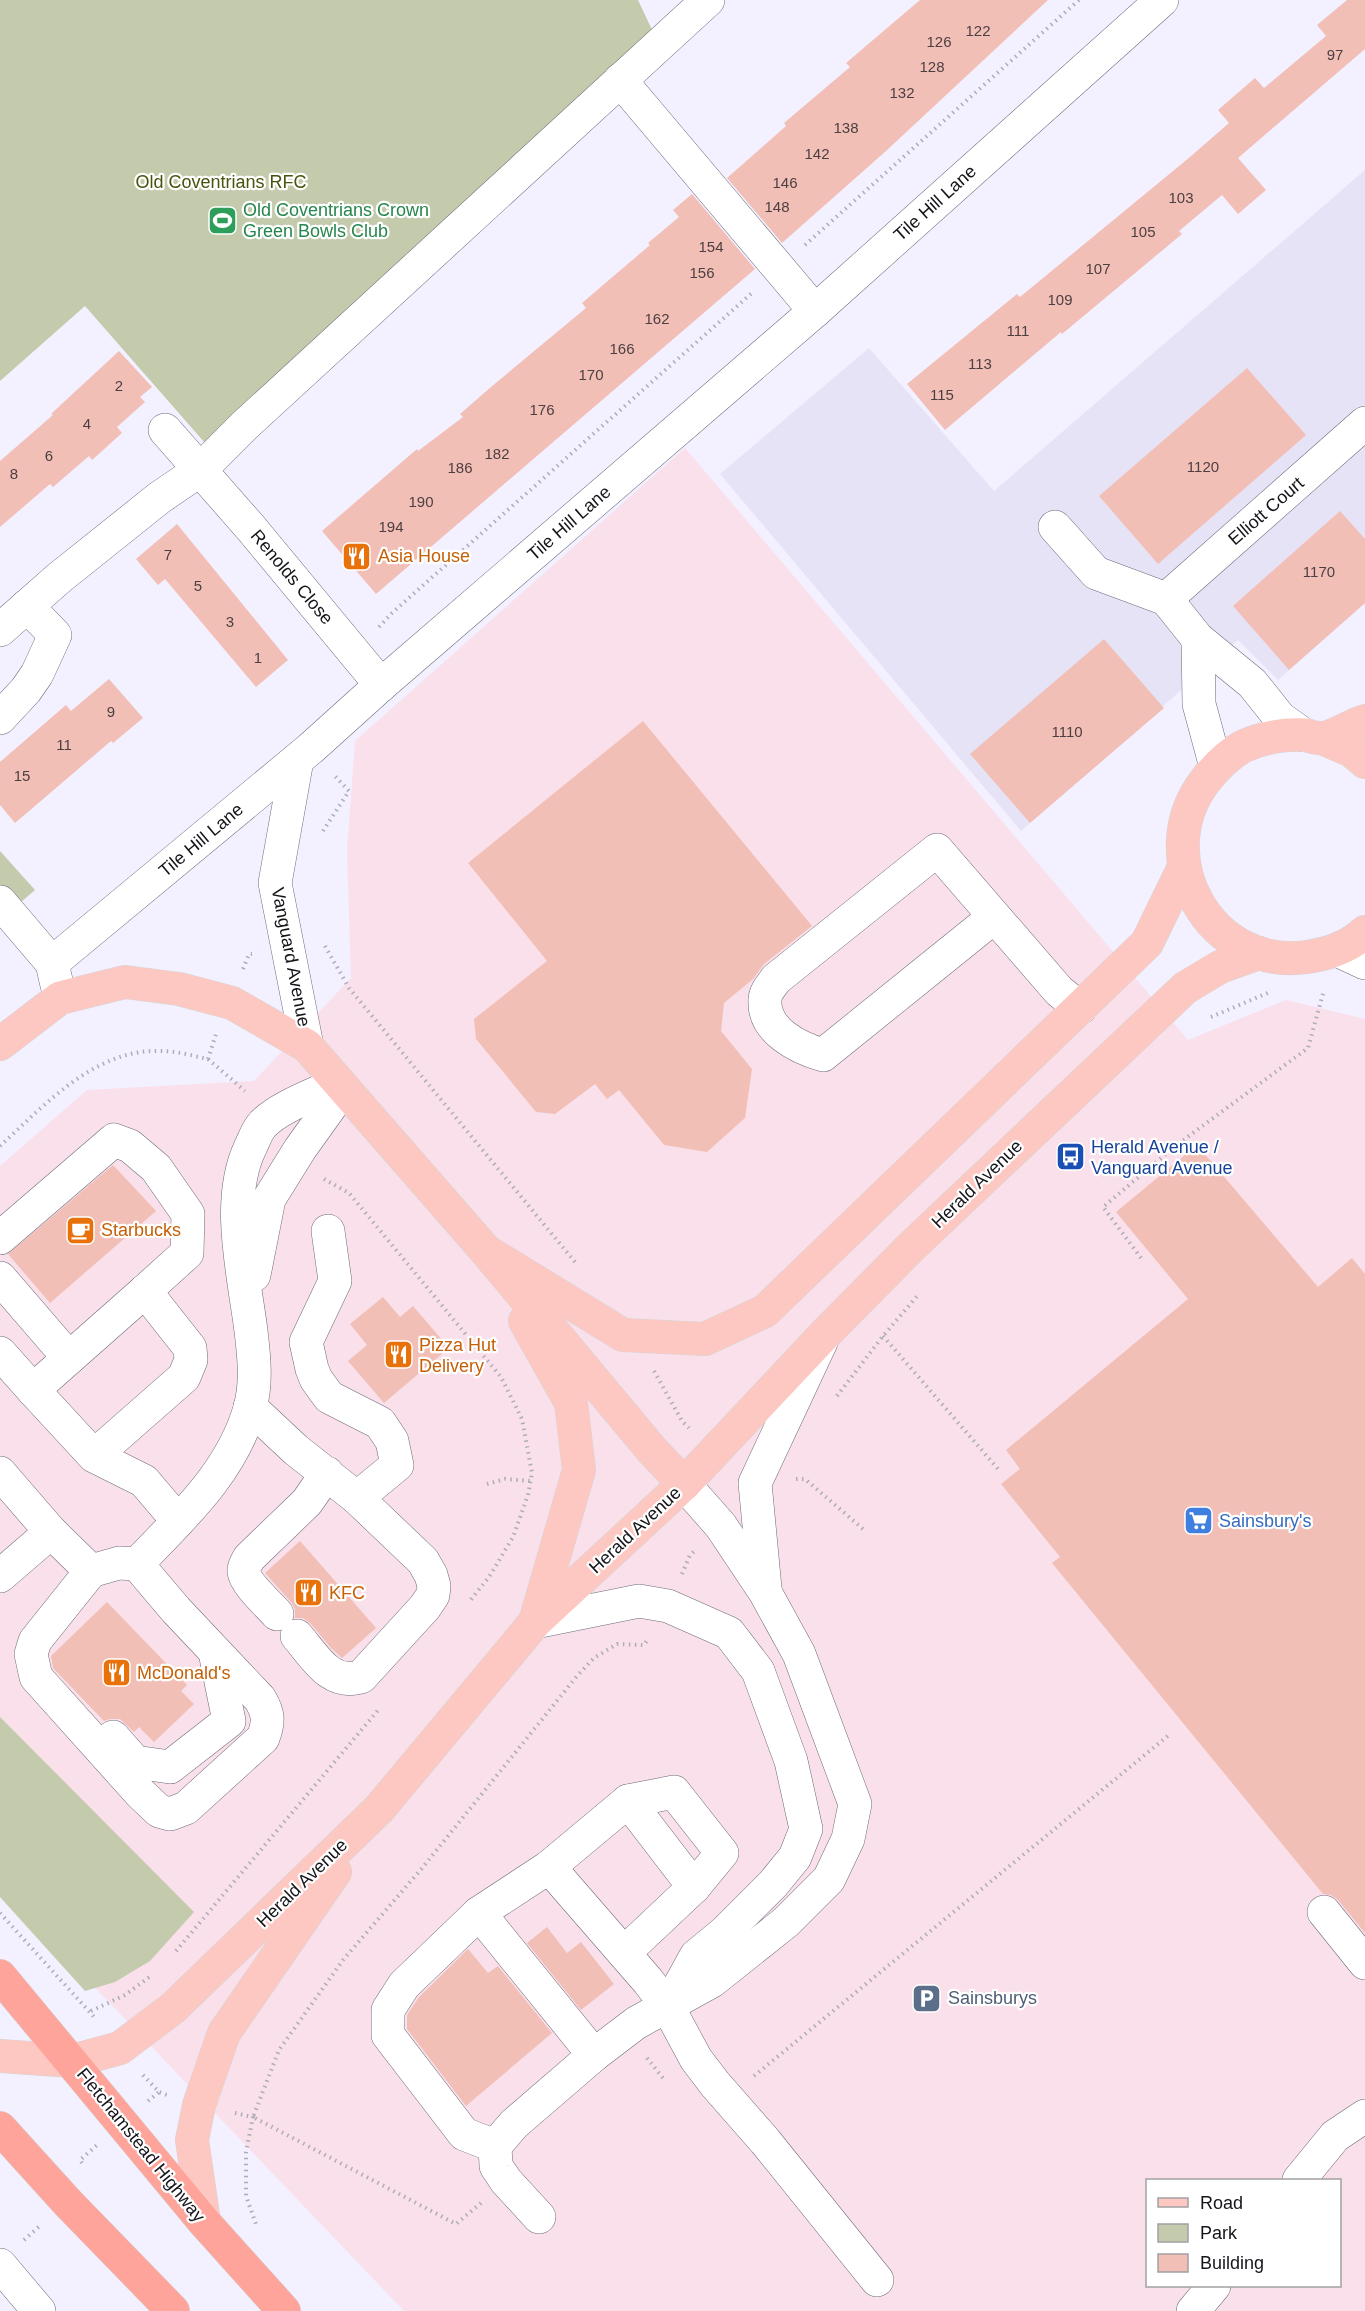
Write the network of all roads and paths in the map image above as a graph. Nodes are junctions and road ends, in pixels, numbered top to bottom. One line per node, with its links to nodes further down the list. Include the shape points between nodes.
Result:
1 (708, 0): 4 (street)
2 (1079, 0): 5 (path)
3 (1162, 0): 6 (street, Tile Hill Lane)
4 (620, 80): 5 (street); 9 (street)
5 (779, 268): 6 (street); 15 (path, via 392,613)
6 (815, 311): 16 (street, Tile Hill Lane)
7 (1365, 423): 11 (street, Elliott Court)
8 (165, 430): 9 (street, Renolds Close)
9 (200, 470): 12 (street, via 159,498); 15 (street, Renolds Close)
10 (1055, 527): 11 (street, via 1096,573)
11 (1166, 599): 14 (street)
12 (27, 606): 13 (street); 17 (street, via 56,635 37,674)
13 (0, 630)
14 (1198, 639): 19 (street, via 1252,683 1280,718); 22 (street, via 1199,704)
15 (356, 654): 16 (street, Renolds Close)
16 (381, 685): 20 (street, Tile Hill Lane)
17 (0, 718)
18 (1365, 720): 19 (main road, Herald Avenue)
19 (1313, 737): 21 (main road, via 1352,751); 22 (main road, Herald Avenue, via 1272,737 1242,747)
20 (297, 760): 30 (street, Tile Hill Lane); 37 (street, Vanguard Avenue, via 275,883)
21 (1365, 762)
22 (1216, 767): 23 (main road, Herald Avenue, via 1194,796 1183,830)
23 (1184, 867): 28 (main road, Herald Avenue, via 1190,890 1212,923 1237,943); 34 (main road, Herald Avenue, via 1148,943)
24 (0, 902): 30 (street)
25 (994, 917): 25 (street, via 823,1055 798,1047 780,1034 769,1019 765,1000 776,979 937,850); 34 (street, via 1059,991)
26 (1365, 932): 29 (main road, Herald Avenue)
27 (323, 941): 45 (path, via 349,988)
28 (1258, 953): 29 (main road, Herald Avenue, via 1298,958); 50 (main road, Herald Avenue, via 1220,967 1185,988 911,1247)
29 (1351, 956)
30 (52, 963): 33 (street)
31 (1314, 987): 44 (path, via 1325,987 1308,1048 1178,1144 1103,1207)
32 (1280, 988): 35 (path)
33 (60, 998): 36 (main road); 37 (main road, Vanguard Avenue, via 125,982 179,989 232,1004); 38 (main road)
34 (1080, 1008): 51 (main road, Herald Avenue, via 765,1311 705,1339)
35 (1206, 1019)
36 (0, 1044)
37 (307, 1046): 39 (main road, Vanguard Avenue)
38 (0, 1063)
39 (341, 1086): 40 (street); 43 (main road, Vanguard Avenue); 49 (street, via 272,1116 261,1126 247,1154 239,1180 238,1210)
40 (300, 1149): 49 (street, via 269,1199); 61 (path, via 324,1179 349,1193 501,1377 522,1419)
41 (328, 1231): 65 (street, via 335,1281 306,1342 312,1369 329,1397 380,1423 392,1441 397,1465)
42 (0, 1238): 47 (street, via 114,1140 130,1146 156,1168 188,1214 187,1253)
43 (486, 1251): 51 (main road, Herald Avenue, via 623,1335); 64 (main road); 76 (main road, via 571,1403 579,1470)
44 (1141, 1258)
45 (577, 1264)
46 (0, 1278): 53 (street)
47 (145, 1291): 53 (street); 57 (street, via 190,1348 191,1360 184,1377)
48 (920, 1292): 58 (path, via 883,1336)
49 (248, 1306): 55 (street, via 255,1364)
50 (824, 1335): 56 (main road, Herald Avenue); 62 (street)
51 (649, 1337): 56 (path, via 655,1375 682,1420)
52 (0, 1353): 54 (street)
53 (69, 1358): 54 (street)
54 (33, 1390): 57 (street)
55 (250, 1407): 60 (street); 66 (street, via 234,1448 210,1487)
56 (712, 1453): 64 (main road, Herald Avenue)
57 (94, 1456): 66 (street, via 144,1481)
58 (999, 1470)
59 (0, 1473): 69 (street)
60 (327, 1473): 65 (street); 65 (street, via 307,1502 249,1558 244,1571 246,1579 325,1669 349,1680 361,1677 377,1662 433,1595 431,1575 423,1561)
61 (531, 1481): 63 (path, via 505,1479); 74 (path, via 513,1538 489,1577)
62 (755, 1483): 68 (path, via 805,1479); 73 (street)
63 (487, 1484)
64 (684, 1484): 67 (street); 76 (main road, Herald Avenue)
65 (357, 1498)
66 (178, 1521): 70 (street)
67 (721, 1526): 73 (street); 75 (path, via 690,1555)
68 (863, 1529)
69 (51, 1532): 71 (street); 72 (street)
70 (137, 1564): 71 (street, via 119,1563); 77 (street)
71 (91, 1570): 78 (street, via 34,1641 31,1654)
72 (0, 1576)
73 (765, 1592): 93 (street, via 799,1654 855,1803 848,1839 829,1879 786,1922 712,1981)
74 (466, 1604)
75 (668, 1606): 76 (street, via 639,1601); 93 (street, via 729,1634 758,1671 791,1761 806,1829 795,1857 773,1884 696,1956); 103 (path, via 644,1645 617,1644 594,1658 577,1676 343,1960 279,2050)
76 (535, 1622): 82 (main road, Herald Avenue)
77 (215, 1652): 78 (street, via 229,1720 170,1767 135,1762 77,1698); 78 (street, via 260,1698 268,1724 262,1738 186,1808 170,1814 141,1794)
78 (36, 1677)
79 (383, 1704): 89 (path)
80 (1169, 1735): 100 (path)
81 (628, 1801): 83 (street); 84 (street); 84 (street, via 674,1792 722,1853)
82 (379, 1809): 97 (main road, Herald Avenue, via 173,2008 120,2048); 101 (main road, via 224,2032)
83 (549, 1867): 87 (street); 88 (street)
84 (694, 1887): 88 (street)
85 (0, 1912): 91 (path, via 90,2012 125,1995)
86 (1323, 1912): 90 (street)
87 (479, 1913): 94 (street); 105 (street, via 404,1985 388,2010 388,2036 464,2134)
88 (624, 1953): 93 (street)
89 (171, 1956)
90 (1365, 1963)
91 (158, 1970)
92 (0, 1976): 97 (highway, Fletchamstead Highway)
93 (668, 2007): 94 (street, via 636,2023); 100 (street, via 696,2059)
94 (594, 2055): 105 (street, via 514,2124)
95 (0, 2056): 97 (main road, Herald Avenue)
96 (646, 2058): 98 (path)
97 (72, 2061): 109 (highway, Fletchamstead Highway)
98 (668, 2084)
99 (159, 2092): 101 (path)
100 (727, 2098): 112 (street)
101 (199, 2105): 103 (path); 109 (main road, via 192,2140)
102 (1365, 2116): 106 (street, via 1335,2136)
103 (253, 2117): 107 (path, via 456,2224); 110 (path, via 246,2152 246,2196)
104 (0, 2128): 115 (highway)
105 (495, 2146): 107 (street, via 496,2166)
106 (1301, 2179)
107 (506, 2181): 108 (street)
108 (539, 2217)
109 (204, 2222): 116 (highway, Fletchamstead Highway)
110 (257, 2226)
111 (0, 2265): 114 (street)
112 (877, 2280)
113 (1213, 2287): 117 (street)
114 (39, 2311)
115 (173, 2311)
116 (284, 2311)
117 (1193, 2311)

